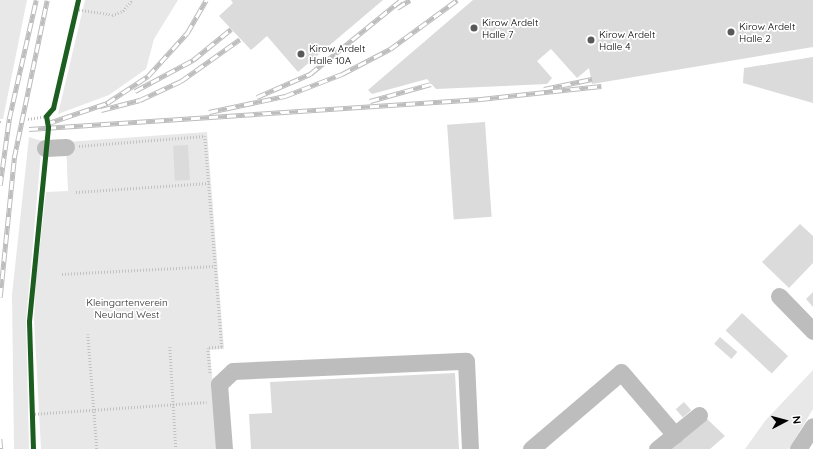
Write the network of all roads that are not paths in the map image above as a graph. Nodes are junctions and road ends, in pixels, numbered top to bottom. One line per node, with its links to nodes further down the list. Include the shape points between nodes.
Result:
1 (66, 147): 2 (street)
2 (45, 148)
3 (779, 296): 4 (street)
4 (813, 331)
5 (698, 415): 7 (street)
6 (813, 426): 12 (street)
7 (675, 435): 10 (street, via 621,372); 11 (street)
8 (224, 449): 9 (street, via 219,384 233,372 466,361)
9 (470, 449)
10 (532, 449)
11 (658, 449)
12 (798, 449)

